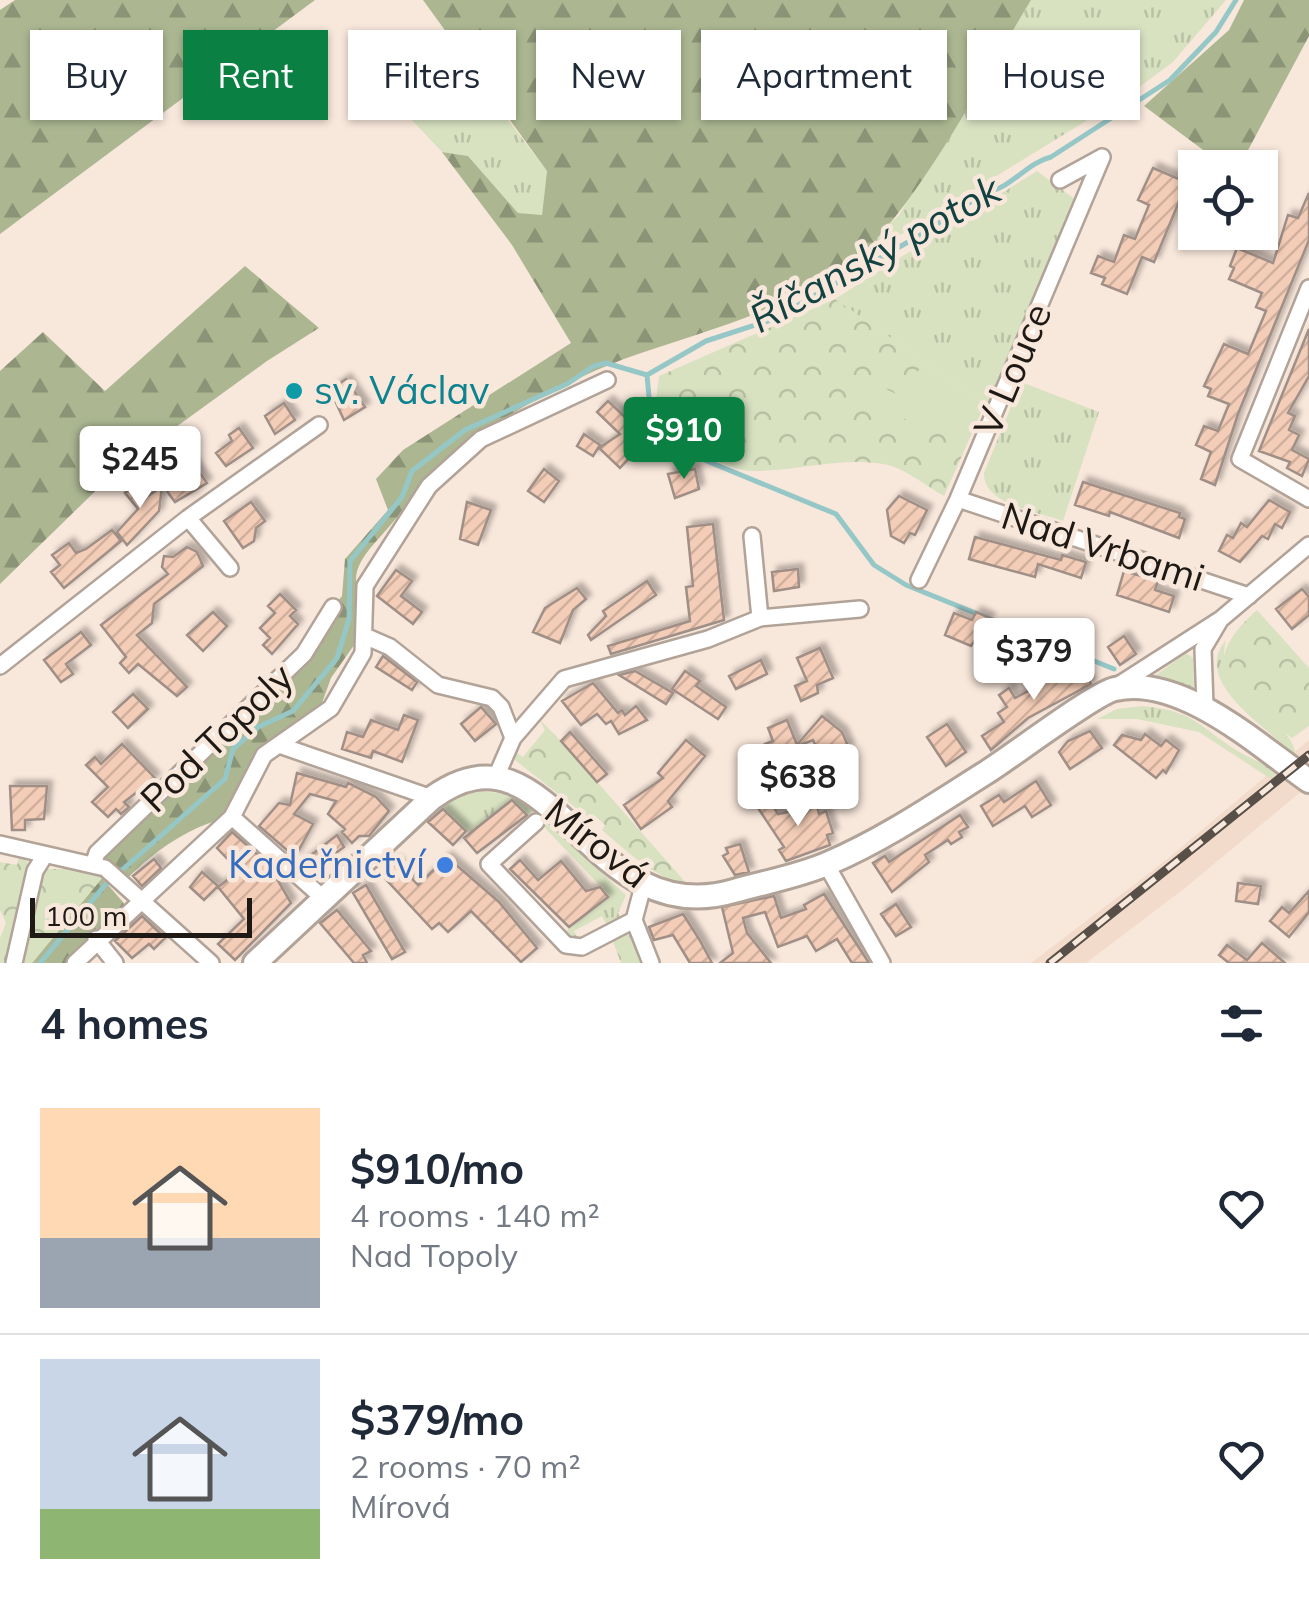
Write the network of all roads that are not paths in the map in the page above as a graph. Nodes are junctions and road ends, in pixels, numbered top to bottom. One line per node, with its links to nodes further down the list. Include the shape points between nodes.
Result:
1 (1060, 180): 5 (street, V Louce, via 1102,158)
2 (1309, 288): 6 (street, via 1240,459)
3 (607, 380): 17 (street, via 481,439 429,486 365,586)
4 (319, 425): 7 (street)
5 (958, 498): 11 (street, V Louce); 12 (street, Nad Vrbami)
6 (1309, 499)
7 (188, 518): 10 (street); 18 (street)
8 (752, 536): 15 (street)
9 (1309, 545): 12 (street)
10 (230, 568)
11 (919, 580)
12 (1249, 596): 16 (street)
13 (333, 607): 31 (street, Pod Topoly, via 304,654 97,854)
14 (860, 610): 15 (street)
15 (760, 618): 21 (street, via 708,640 564,680)
16 (1221, 619): 19 (street); 20 (street, via 1203,649)
17 (367, 637): 21 (street, via 438,685 492,698); 22 (street, via 352,678 331,708)
18 (0, 666)
19 (1114, 689): 20 (street, via 1179,696); 30 (street, Mírová, via 884,836)
20 (1204, 706): 24 (street)
21 (513, 738): 23 (street)
22 (279, 745): 25 (street); 26 (street, via 264,756)
23 (496, 777): 25 (street, via 454,782); 32 (street, Mírová, via 523,785)
24 (1303, 777)
25 (432, 798): 33 (street)
26 (232, 818): 33 (street); 34 (street)
27 (536, 822): 35 (street, via 489,864 566,946 582,947)
28 (0, 844): 29 (street)
29 (45, 855): 31 (street); 37 (street)
30 (826, 864): 32 (street, Mírová, via 700,898); 43 (street)
31 (99, 865): 34 (street)
32 (643, 886): 35 (street)
33 (323, 898): 41 (street)
34 (143, 902): 36 (street); 40 (street)
35 (634, 920): 42 (street)
36 (96, 939): 38 (street); 39 (street)
37 (14, 963)
38 (75, 963)
39 (114, 963)
40 (210, 963)
41 (255, 963)
42 (651, 963)
43 (882, 963)

